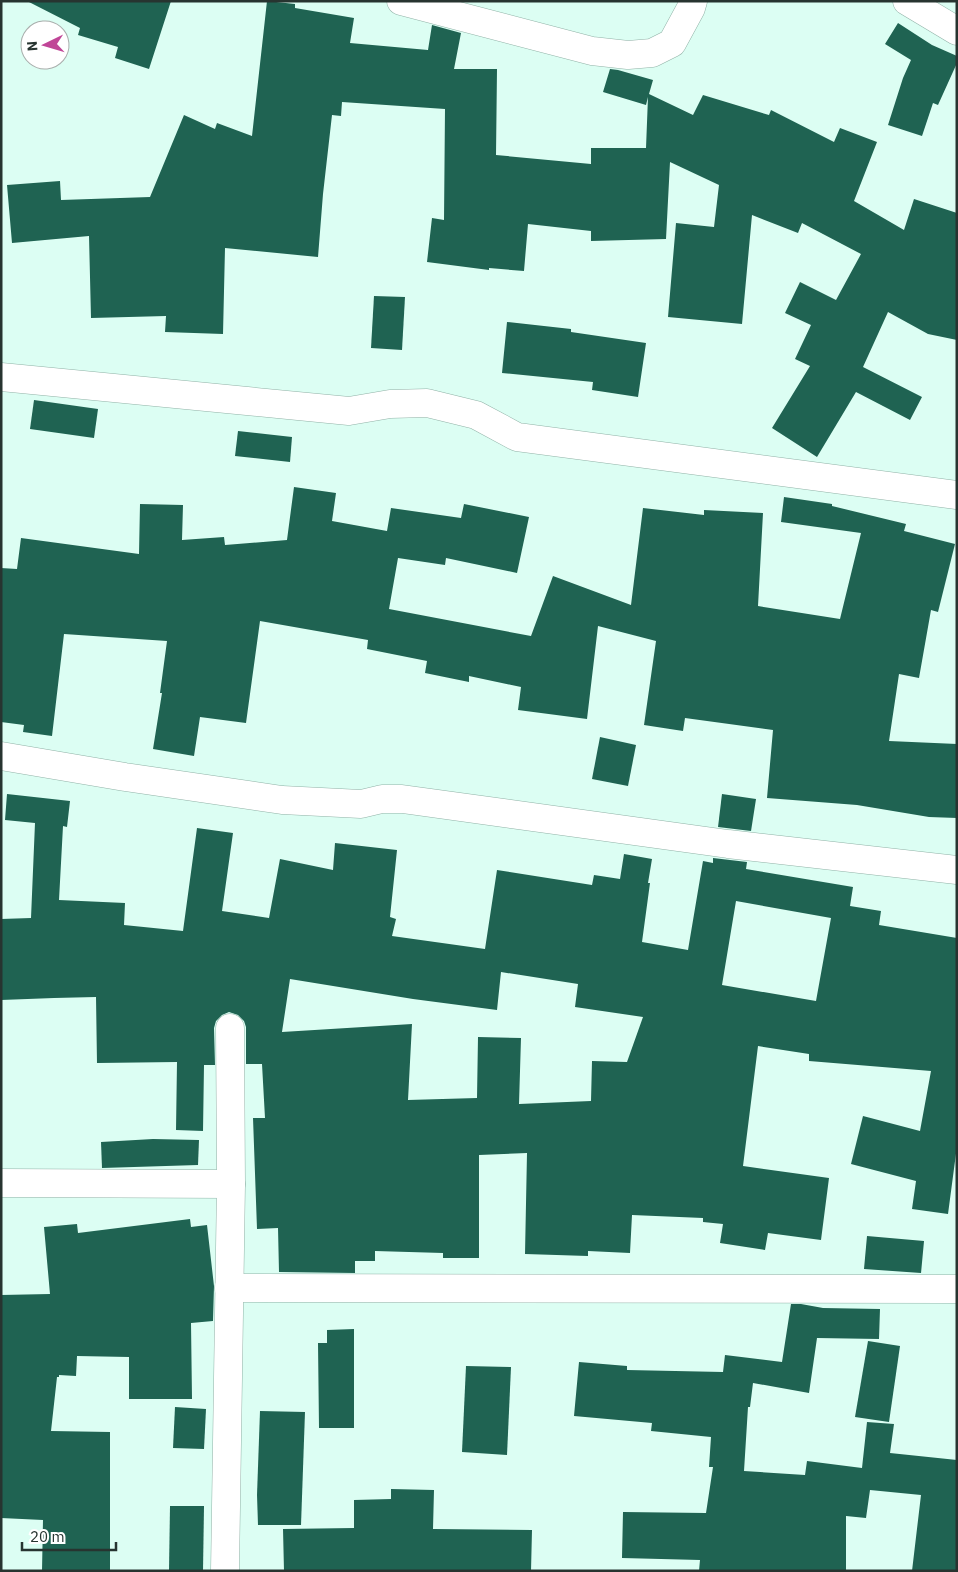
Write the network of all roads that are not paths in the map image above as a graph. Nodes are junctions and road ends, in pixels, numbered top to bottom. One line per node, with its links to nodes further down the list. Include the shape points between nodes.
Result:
1 (400, 1): 2 (street, via 592,51 628,55 652,53 672,43)
2 (693, 1)
3 (907, 1): 4 (street)
4 (957, 32)
5 (1, 377): 6 (street, via 349,411 390,404 427,403 476,415 517,437)
6 (957, 495)
7 (1, 756): 8 (street, via 282,800 361,804 402,799 728,844)
8 (957, 870)
9 (230, 1028): 11 (street)
10 (1, 1183): 11 (street)
11 (230, 1184): 12 (street)
12 (229, 1288): 13 (street); 14 (street)
13 (957, 1290)
14 (226, 1571)

